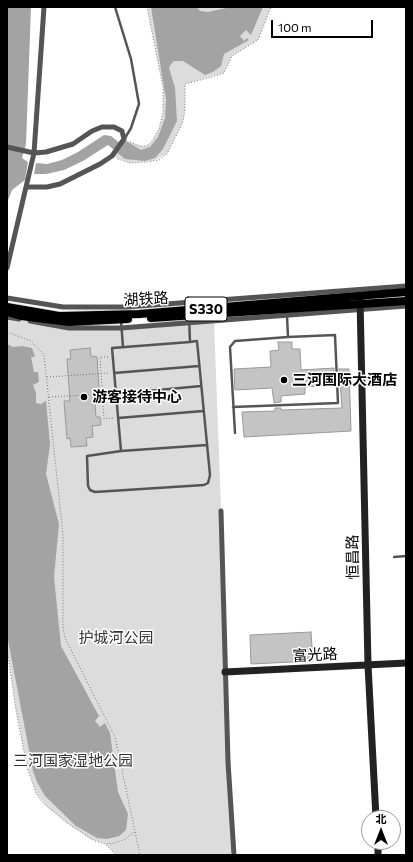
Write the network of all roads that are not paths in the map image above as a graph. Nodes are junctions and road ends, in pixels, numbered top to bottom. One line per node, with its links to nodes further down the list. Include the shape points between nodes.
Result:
1 (44, 7): 5 (street)
2 (115, 7): 3 (lane, via 130,52 139,104 132,128)
3 (124, 139): 5 (street, via 119,128 102,127 61,149); 6 (street, via 112,156 91,169 60,184)
4 (7, 147): 5 (street)
5 (34, 153): 6 (street)
6 (27, 187): 7 (street)
7 (7, 268)
8 (406, 286): 11 (street, via 126,307 63,307)
9 (406, 292): 10 (main road, 湖铁路 / S330)
10 (360, 295): 15 (street, 恒昌路); 18 (main road, 湖铁路 / S330)
11 (7, 298)
12 (406, 301): 15 (main road, 湖铁路 / S330)
13 (406, 306): 15 (street)
14 (7, 307): 20 (main road, 湖铁路 / S330, via 59,316)
15 (361, 307): 17 (main road, 湖铁路 / S330); 38 (street, 恒昌路)
16 (7, 312): 20 (main road, 湖铁路 / S330, via 69,322)
17 (287, 312): 18 (main road, 湖铁路 / S330); 21 (lane)
18 (189, 316): 20 (main road, 湖铁路 / S330); 20 (street); 22 (lane)
19 (7, 317): 20 (street, via 69,328)
20 (121, 320): 23 (lane)
21 (288, 337): 28 (lane, via 235,341 232,344 230,347); 28 (lane, via 335,335 338,404)
22 (190, 342): 23 (lane); 24 (lane, via 197,342)
23 (124, 347): 25 (lane, via 112,348)
24 (199, 366): 25 (lane); 26 (lane)
25 (114, 373): 27 (lane)
26 (201, 386): 27 (lane); 29 (lane)
27 (116, 394): 30 (lane)
28 (233, 407): 31 (lane)
29 (203, 411): 30 (lane); 32 (lane)
30 (118, 418): 33 (lane)
31 (235, 433)
32 (206, 445): 33 (lane); 33 (lane, via 210,479 204,485 95,492 90,490 87,456)
33 (121, 451)
34 (221, 511): 39 (street)
35 (394, 556): 36 (lane)
36 (406, 556)
37 (406, 663): 38 (street, 富光路)
38 (368, 665): 39 (street, 富光路); 40 (street, 恒昌路)
39 (225, 672): 41 (street)
40 (376, 810)
41 (234, 855)

